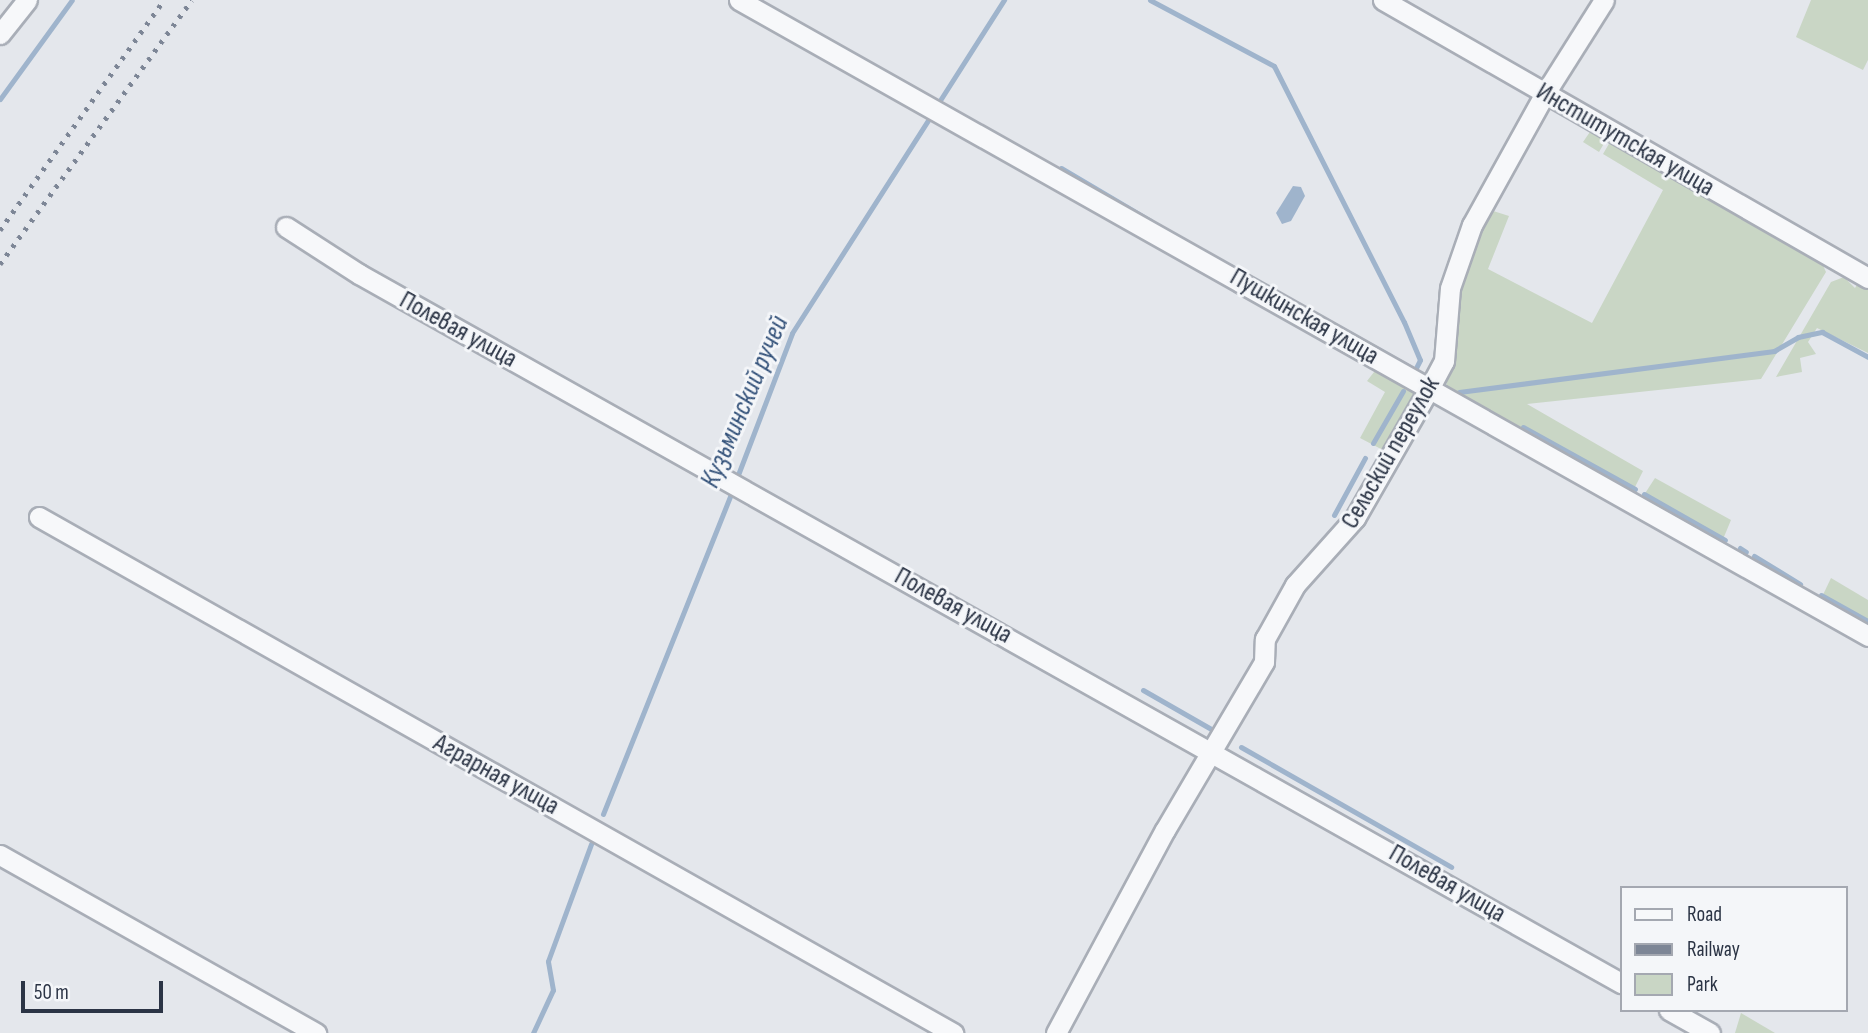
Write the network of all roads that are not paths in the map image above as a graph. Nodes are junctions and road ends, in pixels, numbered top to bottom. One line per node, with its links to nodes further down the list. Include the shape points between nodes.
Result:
1 (27, 0): 5 (street)
2 (740, 0): 9 (street, Пушкинская улица)
3 (1383, 0): 6 (street, Институтская улица)
4 (1604, 0): 6 (street, Сельский переулок)
5 (0, 34)
6 (1544, 95): 8 (street, Институтская улица); 9 (street, Сельский переулок, via 1481,207 1459,258 1450,288 1444,361)
7 (286, 227): 12 (street, Полевая улица, via 359,274)
8 (1868, 278)
9 (1429, 389): 11 (street, Пушкинская улица); 12 (street, Сельский переулок, via 1355,518 1295,585 1265,639 1264,662)
10 (39, 517): 17 (street, Аграрная улица)
11 (1868, 636)
12 (1213, 751): 14 (street, Полевая улица); 18 (street, Сельский переулок, via 1161,836)
13 (0, 855): 16 (street)
14 (1619, 982)
15 (1673, 1012): 19 (street)
16 (316, 1033)
17 (953, 1033)
18 (1056, 1033)
19 (1710, 1033)

